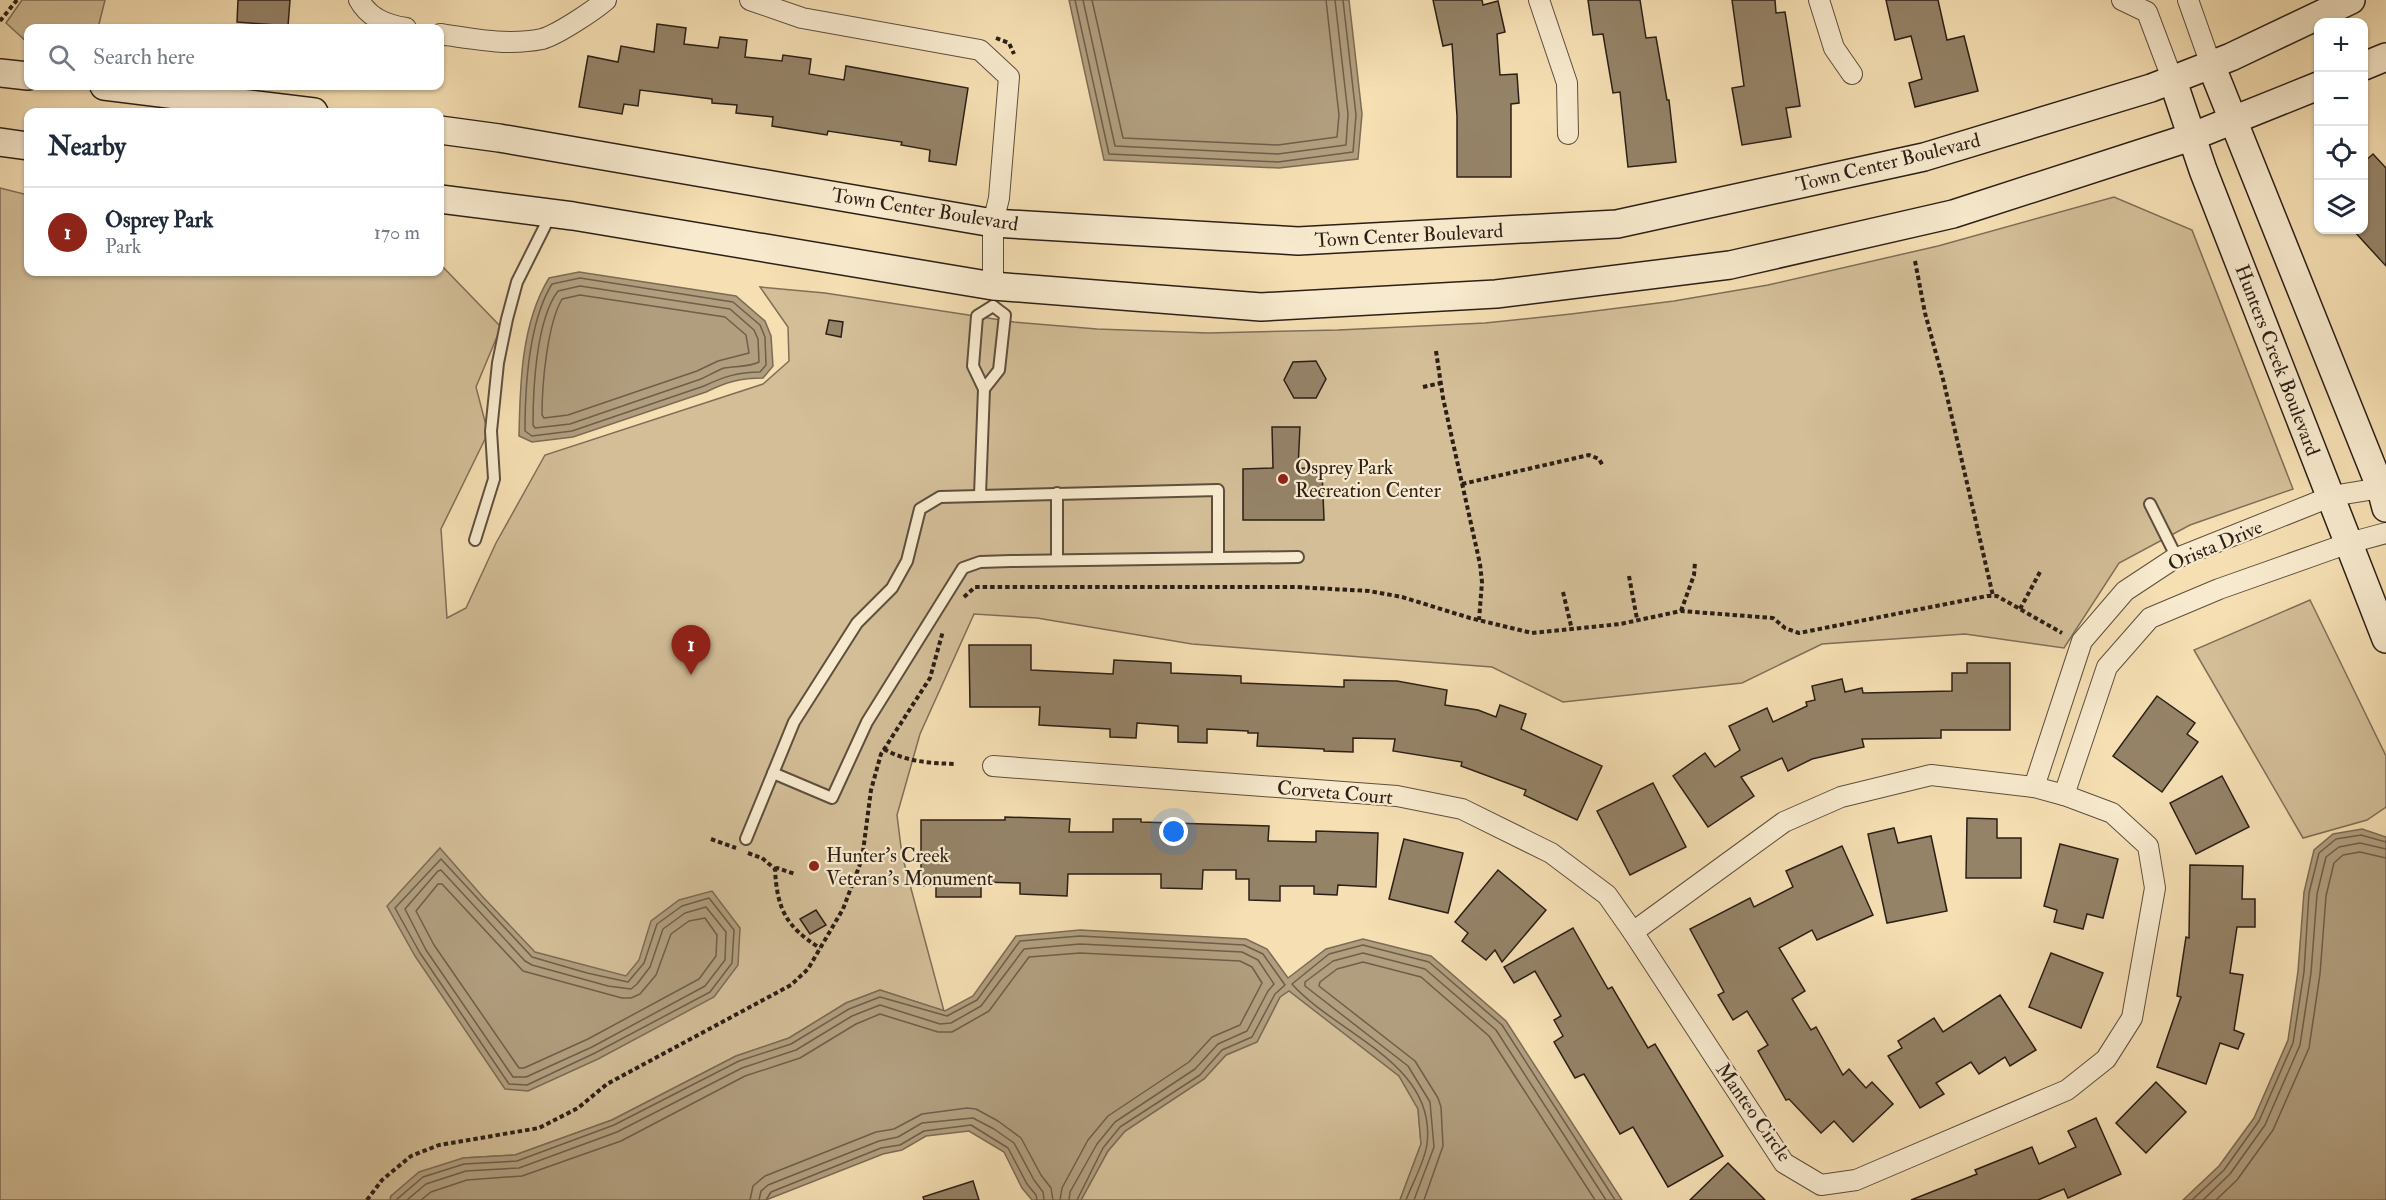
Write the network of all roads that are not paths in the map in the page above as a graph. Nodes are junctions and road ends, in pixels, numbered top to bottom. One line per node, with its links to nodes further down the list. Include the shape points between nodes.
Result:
1 (359, 0): 9 (street, via 366,12)
2 (606, 0): 10 (street, via 543,39 493,42)
3 (750, 0): 29 (street, via 802,18 980,50 1009,77 999,198)
4 (1539, 0): 23 (street, via 1567,83)
5 (1819, 0): 15 (street, via 1834,48)
6 (2122, 0): 17 (street, via 2147,12)
7 (2188, 0): 13 (street)
8 (2351, 0): 13 (street, Town Center Boulevard)
9 (387, 24)
10 (444, 35)
11 (2386, 57): 12 (street)
12 (2368, 64)
13 (2211, 65): 17 (street, Town Center Boulevard); 21 (street)
14 (0, 73): 16 (street)
15 (1852, 74)
16 (24, 76)
17 (2173, 81): 24 (street, Hunters Creek Boulevard); 29 (street, Town Center Boulevard, via 1924,157 1617,224 1298,241)
18 (2314, 88): 21 (street)
19 (136, 90): 20 (street)
20 (282, 108)
21 (2233, 121): 24 (street); 34 (street)
22 (444, 131): 29 (street, Town Center Boulevard)
23 (1568, 134)
24 (2191, 137): 30 (street, via 1953,214 1730,265 1496,294 1261,307); 35 (street, Hunters Creek Boulevard)
25 (0, 142): 26 (street)
26 (24, 145)
27 (444, 200): 28 (street)
28 (551, 214): 30 (street); 38 (lane, via 517,282 507,319 491,431 494,479)
29 (993, 223): 30 (street)
30 (993, 296): 31 (lane, via 977,316 973,366); 31 (lane, via 1005,315 999,370)
31 (984, 389): 33 (lane)
32 (1057, 493): 33 (lane); 41 (lane, via 1218,490); 43 (lane)
33 (980, 495): 46 (lane, via 940,497 920,509 907,561 897,579 857,623 817,682 794,722)
34 (2384, 495): 35 (street, Orista Drive)
35 (2332, 496): 39 (street, Hunters Creek Boulevard); 42 (street, Orista Drive)
36 (2150, 504): 42 (lane)
37 (2386, 533): 39 (street)
38 (475, 540)
39 (2349, 543): 44 (street, Hunters Creek Boulevard); 48 (street, via 2150,618 2107,668)
40 (1298, 557): 41 (lane)
41 (1218, 558): 43 (lane)
42 (2177, 558): 47 (street, Orista Drive, via 2125,591 2082,641)
43 (1057, 560): 46 (lane, via 980,562 963,568 867,723 832,798)
44 (2386, 639)
45 (993, 766): 50 (street, Corveta Court, via 1397,796 1462,809 1551,853 1607,895)
46 (773, 773): 49 (lane)
47 (2034, 787): 48 (street, Manteo Circle); 50 (street, Manteo Circle, via 1931,775 1841,797 1784,822)
48 (2064, 795): 50 (street, Manteo Circle, via 2112,813 2148,846 2155,888 2132,1018 2106,1059 2067,1090 1856,1180 1821,1185 1784,1163)
49 (746, 839)
50 (1633, 932)

